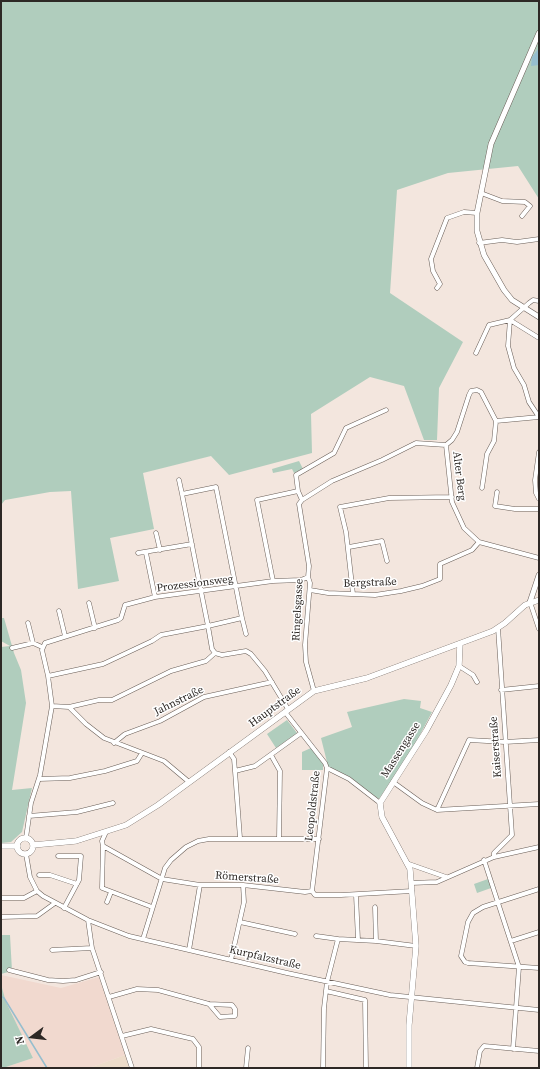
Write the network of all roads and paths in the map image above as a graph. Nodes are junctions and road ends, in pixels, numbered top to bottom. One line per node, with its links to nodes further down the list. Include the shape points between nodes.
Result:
1 (539, 33): 2 (street, via 491,144)
2 (481, 193): 3 (street); 4 (street, via 502,201 525,202 530,206)
3 (477, 213): 6 (street); 7 (street, via 464,212 447,218 432,259 433,271 440,284)
4 (522, 216)
5 (539, 239): 6 (street)
6 (479, 243): 9 (street, via 504,290 512,300)
7 (437, 288)
8 (539, 301): 9 (street, via 533,300)
9 (524, 308): 10 (street); 11 (street)
10 (539, 317)
11 (510, 320): 12 (street); 13 (street, via 489,325); 15 (street, via 508,346 513,363 529,402)
12 (539, 338)
13 (476, 353)
14 (386, 410): 21 (street, via 346,428 334,453 296,474)
15 (538, 415): 16 (street)
16 (496, 421): 17 (street, Alter Berg, via 481,392 471,391 457,432); 20 (street, Alter Berg, via 494,441 487,454)
17 (446, 445): 24 (street, Alter Berg); 25 (street, via 416,443 332,481)
18 (539, 455): 26 (street, via 535,480)
19 (179, 480): 23 (street)
20 (482, 488)
21 (298, 491): 25 (street); 39 (street, via 257,500)
22 (497, 492): 27 (street, via 495,506)
23 (182, 494): 30 (street); 40 (street, via 216,486)
24 (452, 497): 29 (street, Alter Berg, via 460,521); 31 (street, via 389,498 340,507)
25 (302, 500): 38 (street, Ringelsgasse, via 298,507 309,566)
26 (539, 500)
27 (539, 509)
28 (156, 533): 32 (street)
29 (479, 542): 35 (street); 43 (street, Bergstraße, via 472,550 440,564 440,579 437,581 388,593)
30 (192, 544): 32 (street); 42 (street)
31 (348, 547): 36 (street, via 382,541); 43 (street)
32 (160, 550): 34 (street)
33 (138, 553): 34 (street)
34 (146, 553): 44 (street)
35 (539, 558)
36 (387, 561)
37 (539, 575): 46 (street)
38 (308, 577): 39 (street, Prozessionsweg, via 301,580); 41 (street, Ringelsgasse)
39 (272, 581): 40 (street, Prozessionsweg)
40 (236, 588): 42 (street, Prozessionsweg); 49 (street)
41 (310, 590): 43 (street, Bergstraße); 68 (street, Ringelsgasse, via 305,645 306,662)
42 (201, 591): 44 (street, Prozessionsweg); 51 (street)
43 (353, 594)
44 (155, 597): 52 (street, Prozessionsweg, via 125,605 121,618)
45 (539, 600): 46 (main road, Hauptstraße)
46 (530, 602): 53 (main road, Hauptstraße); 54 (street)
47 (89, 603): 52 (street)
48 (59, 611): 56 (street)
49 (242, 618): 51 (street); 55 (street)
50 (28, 623): 57 (street)
51 (208, 626): 61 (street); 63 (street, via 161,635 103,664)
52 (95, 628): 56 (street, Prozessionsweg)
53 (498, 628): 58 (main road, Hauptstraße); 67 (street, Kaiserstraße)
54 (539, 629)
55 (246, 634)
56 (65, 636): 59 (street, Prozessionsweg, via 49,641)
57 (33, 643): 59 (street); 60 (street)
58 (460, 644): 62 (main road, Massengasse); 68 (main road, Hauptstraße, via 367,678)
59 (42, 647): 63 (street)
60 (12, 648)
61 (215, 653): 64 (street, via 222,655 246,651 258,661); 70 (street, via 206,661 171,671 112,700 99,700)
62 (459, 666): 65 (street, via 473,675); 83 (main road, Massengasse, via 426,731)
63 (48, 676): 69 (street)
64 (272, 682): 71 (street); 75 (street, Jahnstraße, via 204,697 160,721 125,734)
65 (476, 682)
66 (539, 686): 67 (street)
67 (501, 690): 74 (street, Kaiserstraße)
68 (314, 691): 71 (main road, Hauptstraße)
69 (52, 706): 70 (street); 81 (street)
70 (69, 707): 75 (street, via 98,734)
71 (287, 710): 72 (street, Leopoldstraße); 76 (main road, Hauptstraße)
72 (301, 733): 78 (street); 79 (street, Leopoldstraße)
73 (539, 740): 74 (street)
74 (505, 742): 87 (street, Kaiserstraße); 88 (street, via 472,739 468,741)
75 (114, 743): 77 (street)
76 (229, 752): 80 (street, via 234,759); 82 (main road, Hauptstraße)
77 (142, 753): 81 (street, via 137,761 105,771 70,778); 82 (street, via 164,761)
78 (271, 755): 80 (street, via 255,766); 93 (street, via 280,771)
79 (327, 768): 85 (street, via 349,779); 94 (street, Leopoldstraße)
80 (235, 771): 92 (street)
81 (39, 779): 89 (street)
82 (189, 782): 90 (main road, Hauptstraße, via 126,825)
83 (393, 782): 85 (main road, Massengasse); 88 (street, via 422,803)
84 (113, 803): 89 (street, via 77,812)
85 (380, 803): 104 (main road, via 382,817)
86 (539, 804): 87 (street)
87 (510, 805): 88 (street); 102 (street, Kaiserstraße, via 512,835 494,853)
88 (437, 810)
89 (29, 816): 91 (street)
90 (106, 832): 95 (main road, Hauptstraße, via 76,841); 98 (street, via 102,841)
91 (26, 838): 95 (main road, via 31,840); 97 (main road, via 20,840)
92 (240, 838): 93 (street); 107 (street, via 209,839 193,843 171,860)
93 (279, 839): 94 (street)
94 (319, 839): 114 (street, Leopoldstraße)
95 (33, 845): 100 (main road, via 32,850)
96 (1, 846): 97 (main road)
97 (18, 846): 100 (main road, via 21,852)
98 (103, 846): 107 (street, Römerstraße); 116 (street, via 102,888)
99 (539, 847): 102 (street)
100 (26, 854): 113 (street, via 28,869)
101 (58, 856): 109 (street, via 81,856)
102 (494, 857): 103 (street)
103 (484, 860): 106 (street); 120 (street)
104 (409, 864): 106 (street); 108 (main road)
105 (39, 875): 109 (street, via 50,875)
106 (446, 877): 108 (street, via 437,882)
107 (162, 879): 111 (street, Römerstraße); 122 (street)
108 (411, 883): 115 (main road)
109 (77, 884): 123 (street)
110 (244, 884): 111 (street, Römerstraße); 114 (street, Römerstraße); 127 (street)
111 (200, 885): 139 (street)
112 (539, 889): 120 (street)
113 (37, 890): 118 (street, via 24,898); 121 (street, Kurpfalzstraße)
114 (312, 891): 117 (street, Römerstraße, via 315,895)
115 (412, 891): 117 (street, Römerstraße); 136 (main road)
116 (112, 892): 119 (street); 122 (street)
117 (356, 895): 133 (street)
118 (1, 898)
119 (107, 902)
120 (498, 902): 135 (street); 141 (street, via 479,909 470,916 461,956 468,963)
121 (55, 903): 123 (street, Kurpfalzstraße); 125 (street, via 38,916)
122 (152, 907): 131 (street)
123 (64, 908): 126 (street, Kurpfalzstraße)
124 (375, 908): 134 (street)
125 (1, 917)
126 (88, 920): 131 (street, Kurpfalzstraße, via 128,936); 137 (street)
127 (240, 922): 129 (street); 140 (street)
128 (539, 932): 135 (street)
129 (295, 934)
130 (316, 936): 132 (street)
131 (143, 939): 139 (street, Kurpfalzstraße)
132 (338, 939): 133 (street); 145 (street)
133 (358, 940): 134 (street)
134 (376, 941): 136 (street)
135 (511, 941): 141 (street)
136 (416, 946): 148 (main road)
137 (92, 948): 138 (street); 144 (street)
138 (52, 950)
139 (189, 950): 140 (street, Kurpfalzstraße)
140 (232, 960): 145 (street, Kurpfalzstraße)
141 (519, 967): 142 (street); 150 (street)
142 (539, 968)
143 (9, 970): 144 (street, via 48,980 63,981 76,980)
144 (101, 972): 147 (street)
145 (327, 982): 146 (street); 148 (street, Kurpfalzstraße)
146 (326, 991): 159 (street); 160 (street, via 365,1000)
147 (109, 998): 149 (street, via 131,990 147,988); 152 (street)
148 (411, 998): 150 (street, Kurpfalzstraße); 161 (main road)
149 (209, 1004): 149 (street, via 232,1005 236,1009 235,1016 220,1017)
150 (517, 1009): 151 (street, Kurpfalzstraße); 154 (street)
151 (539, 1010)
152 (122, 1036): 156 (street); 157 (street, via 151,1029 193,1038 200,1047)
153 (248, 1048): 158 (street)
154 (514, 1049): 155 (street); 162 (street, via 484,1046 480,1051)
155 (539, 1051)
156 (132, 1068)
157 (199, 1068)
158 (246, 1068)
159 (323, 1068)
160 (366, 1068)
161 (409, 1068)
162 (477, 1068)

